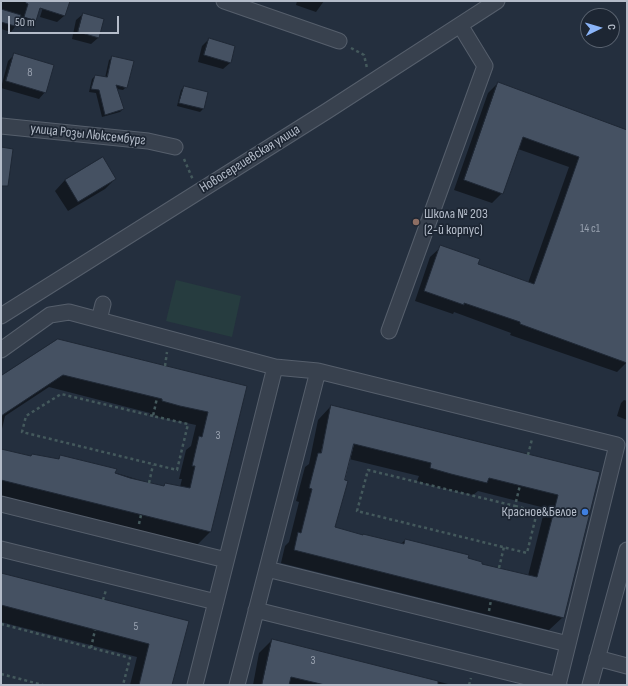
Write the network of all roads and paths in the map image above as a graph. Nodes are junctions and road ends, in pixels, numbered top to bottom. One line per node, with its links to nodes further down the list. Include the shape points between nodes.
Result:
1 (224, 1): 4 (street)
2 (497, 1): 3 (street, Новосергиевская улица)
3 (460, 26): 5 (street, Новосергиевская улица); 12 (street, via 485,66)
4 (339, 41): 5 (path, via 364,55)
5 (371, 83): 8 (street, Новосергиевская улица)
6 (1, 126): 7 (street, улица Розы Люксембург, via 148,141)
7 (175, 148): 8 (path, via 185,161)
8 (197, 192): 10 (street, Новосергиевская улица)
9 (103, 304): 11 (street)
10 (1, 316)
11 (99, 320): 13 (street, via 69,312 50,315); 14 (street)
12 (389, 331)
13 (1, 350)
14 (275, 367): 15 (street); 26 (street)
15 (318, 371): 28 (street); 33 (street, via 617,445)
16 (157, 398): 17 (path)
17 (153, 416): 18 (path, via 188,424 177,470); 18 (path, via 61,394 26,416 22,432)
18 (154, 465): 19 (path)
19 (149, 483)
20 (520, 485): 22 (path)
21 (1, 504): 26 (street)
22 (515, 506): 23 (path, via 537,512 528,546 526,553); 23 (path, via 368,470 357,511)
23 (504, 547): 27 (path)
24 (1, 548): 29 (street)
25 (627, 550): 35 (street)
26 (226, 560): 29 (street)
27 (499, 568)
28 (267, 569): 30 (street); 33 (street)
29 (216, 602): 40 (street)
30 (256, 610): 41 (street); 42 (street)
31 (1, 624): 34 (path)
32 (95, 630): 34 (path)
33 (568, 644): 42 (street)
34 (91, 648): 39 (path, via 130,658)
35 (597, 658): 36 (street); 43 (street)
36 (627, 666)
37 (1, 674): 38 (path)
38 (43, 685)
39 (123, 685)
40 (195, 685)
41 (237, 685)
42 (558, 685)
43 (590, 685)

